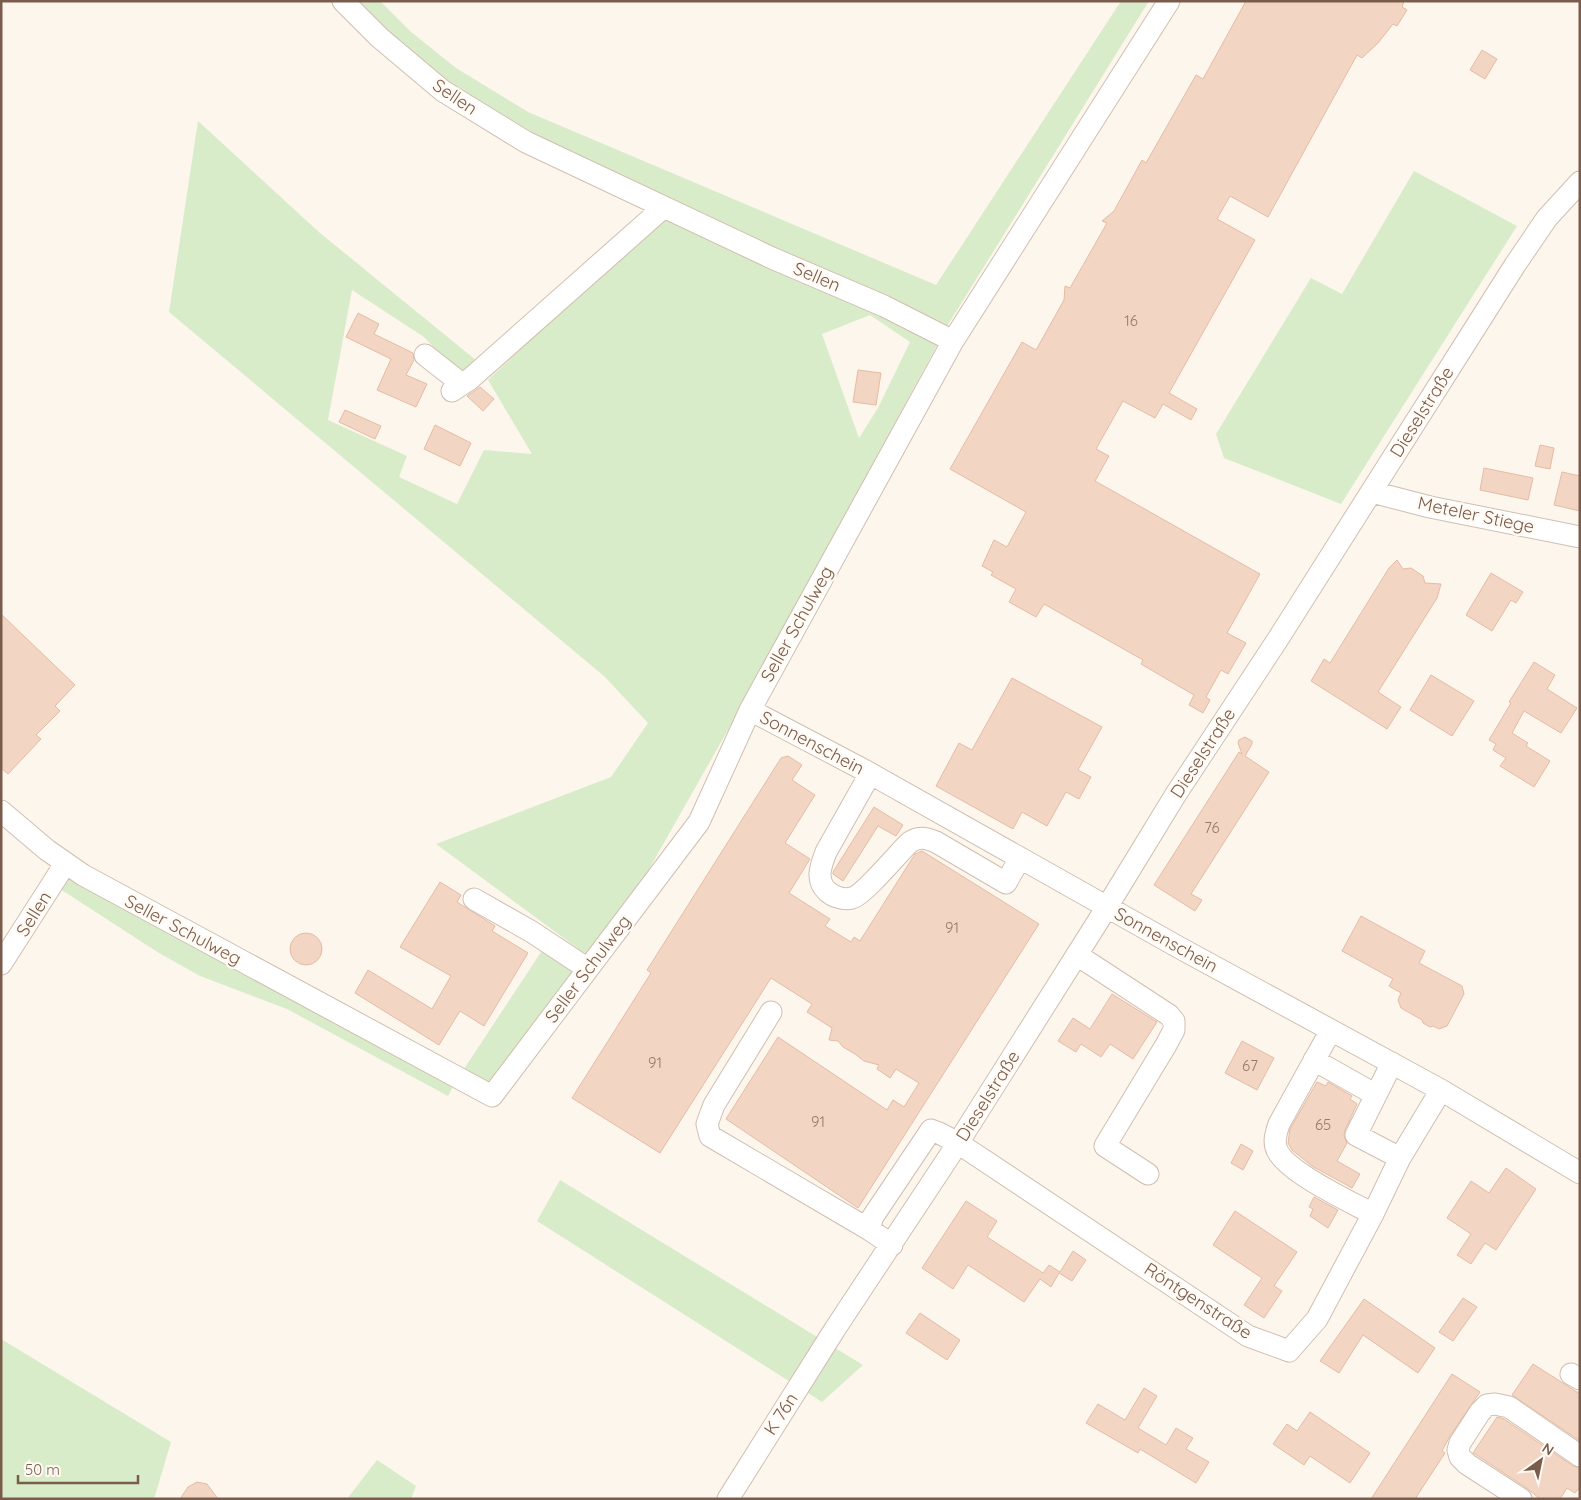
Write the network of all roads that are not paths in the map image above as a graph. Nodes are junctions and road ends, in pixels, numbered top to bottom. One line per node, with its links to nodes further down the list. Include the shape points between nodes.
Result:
1 (343, 1): 4 (street, Sellen, via 443,92 526,142)
2 (1169, 1): 5 (street)
3 (1580, 182): 7 (street, Dieselstraße, via 1534,237)
4 (664, 207): 5 (street, Sellen); 6 (street, via 457,388)
5 (953, 340): 9 (street, Seller Schulweg)
6 (425, 355)
7 (1372, 492): 8 (street, Meteler Stiege); 15 (street, Dieselstraße, via 1176,794)
8 (1580, 537)
9 (750, 710): 10 (street, Sonnenschein); 18 (street, Seller Schulweg, via 699,822)
10 (870, 774): 12 (street, Sonnenschein); 12 (street, via 826,852 819,877 829,893 839,898 853,898 916,838 936,842 1006,883)
11 (1, 810): 13 (street, Seller Schulweg)
12 (1020, 858): 15 (street, Sonnenschein)
13 (65, 864): 17 (street, Sellen); 18 (street, Seller Schulweg, via 492,1096)
14 (474, 899): 18 (street)
15 (1107, 907): 16 (street, Dieselstraße); 20 (street, Sonnenschein)
16 (1077, 955): 25 (street, Dieselstraße); 28 (street, via 1174,1021 1174,1030 1166,1045 1105,1146)
17 (1, 964)
18 (588, 969)
19 (771, 1012): 30 (street, via 714,1105 707,1124 710,1136)
20 (1331, 1030): 21 (street); 22 (street, Sonnenschein)
21 (1315, 1057): 24 (street); 29 (street, via 1279,1124 1275,1138 1277,1150 1286,1163)
22 (1392, 1063): 23 (street, Sonnenschein); 24 (street)
23 (1440, 1090): 26 (street, Röntgenstraße); 27 (street, Sonnenschein)
24 (1377, 1092): 26 (street, via 1356,1135)
25 (958, 1143): 29 (street, Röntgenstraße, via 1248,1336 1288,1351 1317,1319); 30 (street, via 930,1130 872,1218); 31 (street, Dieselstraße)
26 (1400, 1158): 29 (street, Röntgenstraße)
27 (1580, 1173)
28 (1148, 1174)
29 (1373, 1214)
30 (870, 1230): 31 (street)
31 (892, 1245): 32 (street, Dieselstraße)
32 (835, 1329): 34 (street, K 76n / K 76n)
33 (1580, 1456): 35 (street, via 1509,1407 1487,1406 1460,1443 1460,1457)
34 (728, 1499)
35 (1521, 1499)

